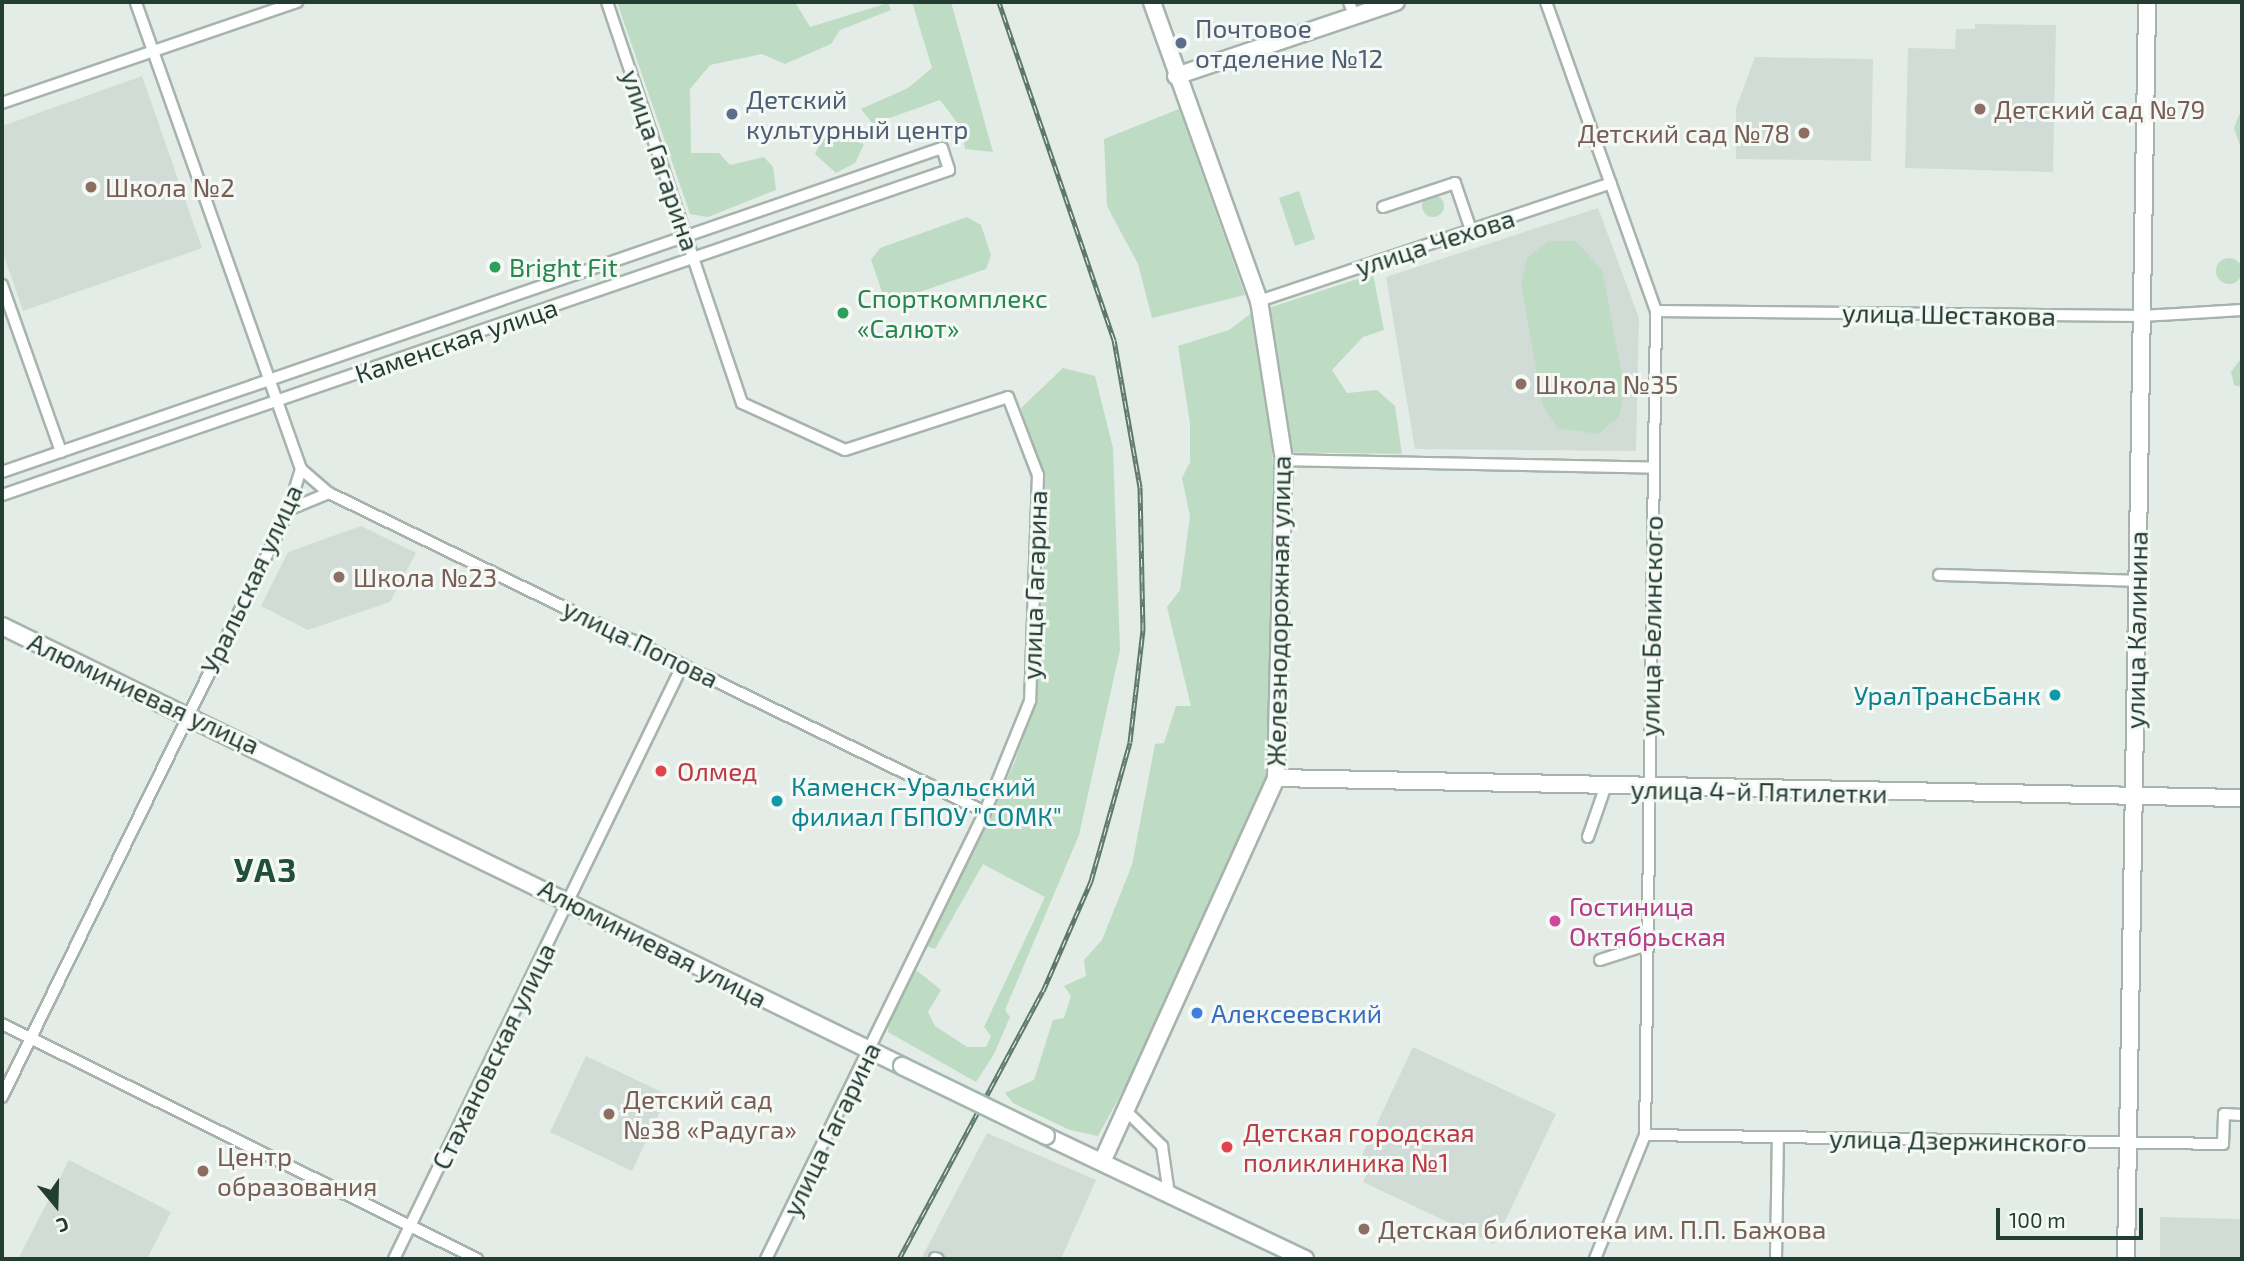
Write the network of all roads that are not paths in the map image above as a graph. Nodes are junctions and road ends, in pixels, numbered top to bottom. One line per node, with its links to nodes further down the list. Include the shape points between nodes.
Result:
1 (135, 2): 9 (street, Уральская улица)
2 (297, 2): 9 (street)
3 (607, 2): 15 (street, улица Гагарина)
4 (1152, 2): 10 (main road, Железнодорожная улица)
5 (1396, 2): 8 (main road)
6 (1546, 2): 12 (street, улица Белинского)
7 (2147, 2): 21 (main road, улица Калинина)
8 (1352, 9): 10 (main road)
9 (152, 51): 11 (street); 22 (street, Уральская улица)
10 (1177, 76): 18 (main road, Железнодорожная улица)
11 (2, 103)
12 (1611, 183): 14 (street, улица Чехова); 20 (street, улица Белинского)
13 (1383, 207): 14 (street, via 1455,184)
14 (1471, 230): 18 (street, улица Чехова)
15 (687, 235): 16 (street, улица Гагарина); 16 (street, Каменская улица, via 942,148 949,170); 22 (street, Каменская улица)
16 (694, 258): 23 (street, Каменская улица); 42 (street, улица Гагарина, via 742,403 845,450 1008,397 1038,475 1030,701)
17 (2, 285): 24 (street)
18 (1259, 301): 25 (main road, Железнодорожная улица)
19 (2242, 310): 21 (street, улица Шестакова)
20 (1656, 311): 21 (street, улица Шестакова); 26 (street, улица Белинского)
21 (2142, 316): 33 (main road, улица Калинина)
22 (270, 379): 23 (street, Уральская улица); 24 (street, Каменская улица)
23 (278, 401): 27 (street, Уральская улица); 30 (street, Каменская улица)
24 (61, 452): 28 (street, Каменская улица)
25 (1284, 460): 26 (street); 37 (main road, Железнодорожная улица)
26 (1654, 468): 39 (street, улица Белинского)
27 (301, 469): 29 (street, улица Попова); 31 (street, Уральская улица)
28 (2, 472)
29 (329, 493): 31 (street, via 300,501); 35 (street, улица Попова)
30 (2, 495)
31 (287, 514): 36 (street, Уральская улица)
32 (1939, 575): 33 (street)
33 (2137, 581): 40 (main road, улица Калинина)
34 (2, 626): 36 (main road, Алюминиевая улица)
35 (683, 664): 42 (street, улица Попова); 44 (street, Стахановская улица)
36 (188, 712): 44 (main road, Алюминиевая улица); 48 (street, Уральская улица)
37 (1276, 778): 38 (main road, улица 4-й Пятилетки); 51 (main road, Железнодорожная улица)
38 (1605, 788): 39 (main road, улица 4-й Пятилетки); 43 (street)
39 (1648, 789): 40 (main road, улица 4-й Пятилетки); 45 (street, улица Белинского)
40 (2133, 796): 41 (main road, улица 4-й Пятилетки); 55 (main road, улица Калинина)
41 (2242, 798)
42 (985, 812): 49 (street, улица Гагарина)
43 (1588, 837)
44 (568, 901): 49 (main road, Алюминиевая улица); 58 (street, Стахановская улица)
45 (1647, 945): 46 (street); 53 (street, улица Белинского)
46 (1600, 960)
47 (2, 1024): 48 (street)
48 (31, 1038): 50 (street, Уральская улица); 58 (street)
49 (870, 1050): 56 (main road, Алюминиевая улица, bridge); 61 (street, улица Гагарина)
50 (2, 1097)
51 (1125, 1110): 56 (main road, Железнодорожная улица); 57 (street, via 1162,1146)
52 (2242, 1115): 55 (street, улица Дзержинского, via 2224,1114 2223,1144)
53 (1645, 1135): 54 (street, улица Дзержинского); 63 (street, улица Белинского)
54 (1778, 1137): 55 (street, улица Дзержинского); 64 (street)
55 (2128, 1143): 65 (main road, улица Калинина)
56 (1102, 1162): 57 (main road, Алюминиевая улица)
57 (1169, 1194): 62 (main road, Алюминиевая улица)
58 (410, 1227): 59 (street, Стахановская улица); 60 (street)
59 (394, 1259)
60 (477, 1259)
61 (766, 1259)
62 (1305, 1259)
63 (1595, 1259)
64 (1776, 1259)
65 (2126, 1259)

